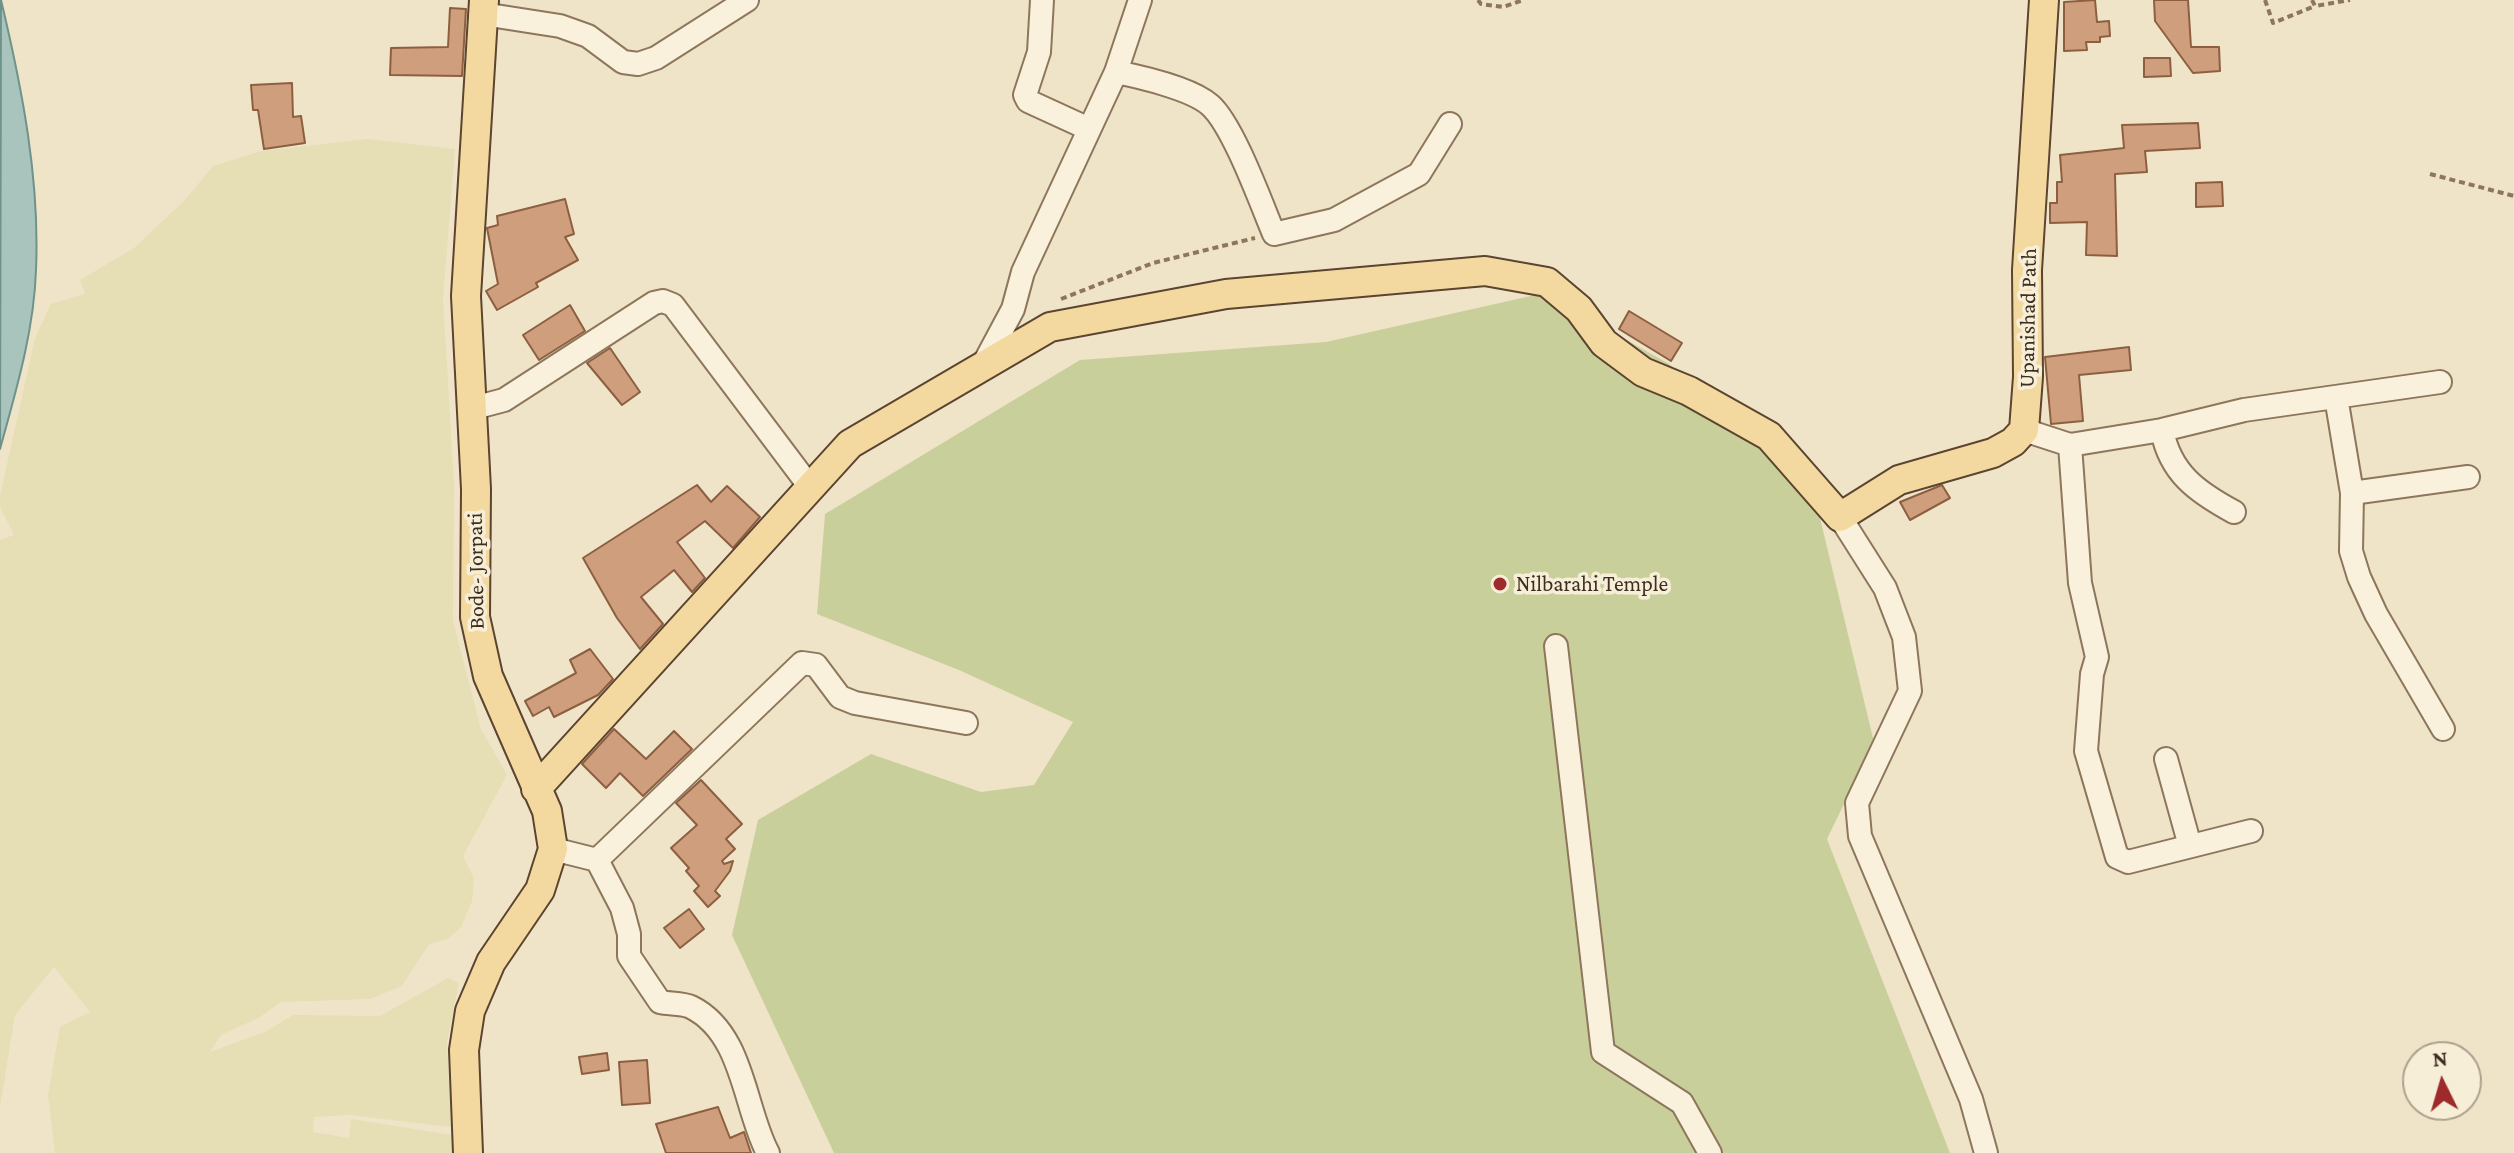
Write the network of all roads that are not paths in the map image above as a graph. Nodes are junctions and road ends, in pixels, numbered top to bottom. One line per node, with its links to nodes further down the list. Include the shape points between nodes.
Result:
1 (747, 0): 5 (street, via 638,64 623,62 588,36)
2 (1042, 0): 8 (street, via 1039,52 1025,95)
3 (1140, 0): 6 (street)
4 (2044, 0): 13 (main road, Upanishad Path, via 2027,270)
5 (484, 7): 12 (main road, Bode- Jorpati, via 466,296)
6 (1116, 72): 7 (street, via 1209,103 1238,151 1274,234 1334,220 1419,174); 8 (street)
7 (1450, 124)
8 (1089, 129): 9 (street, via 1023,272 1013,309)
9 (982, 367): 17 (main road, via 850,444); 20 (main road, via 1050,327 1226,294 1485,271 1547,282 1579,309 1604,343 1643,372 1769,436)
10 (2440, 382): 11 (street)
11 (2336, 397): 14 (street, via 2244,410); 18 (street)
12 (470, 409): 17 (street, via 504,400 663,301 673,305); 25 (main road, Bode- Jorpati, via 477,637)
13 (2024, 430): 15 (street); 20 (main road, via 1993,453 1899,480)
14 (2162, 430): 15 (street); 19 (street, via 2166,452 2178,471 2202,494)
15 (2070, 445): 27 (street, via 2080,583 2097,657 2086,751 2117,857 2128,862)
16 (2468, 477): 18 (street)
17 (810, 487): 25 (main road)
18 (2352, 493): 23 (street, via 2351,551 2359,577)
19 (2234, 512)
20 (1840, 517): 33 (street, via 1885,588 1904,637 1910,691 1857,803 1860,836 1971,1099)
21 (1556, 646): 32 (street, via 1603,1052 1682,1103)
22 (966, 723): 29 (street, via 855,703 840,697 816,665 802,663)
23 (2443, 729)
24 (2166, 759): 27 (street)
25 (536, 789): 28 (main road, Bode- Jorpati, via 547,811)
26 (2251, 831): 27 (street)
27 (2190, 846)
28 (553, 849): 29 (street); 30 (main road, Bode- Jorpati, via 540,890 491,962 470,1011 464,1050)
29 (597, 860): 31 (street, via 622,908 629,956 660,1002 691,1007 726,1041)
30 (468, 1153)
31 (768, 1153)
32 (1710, 1153)
33 (1986, 1153)

